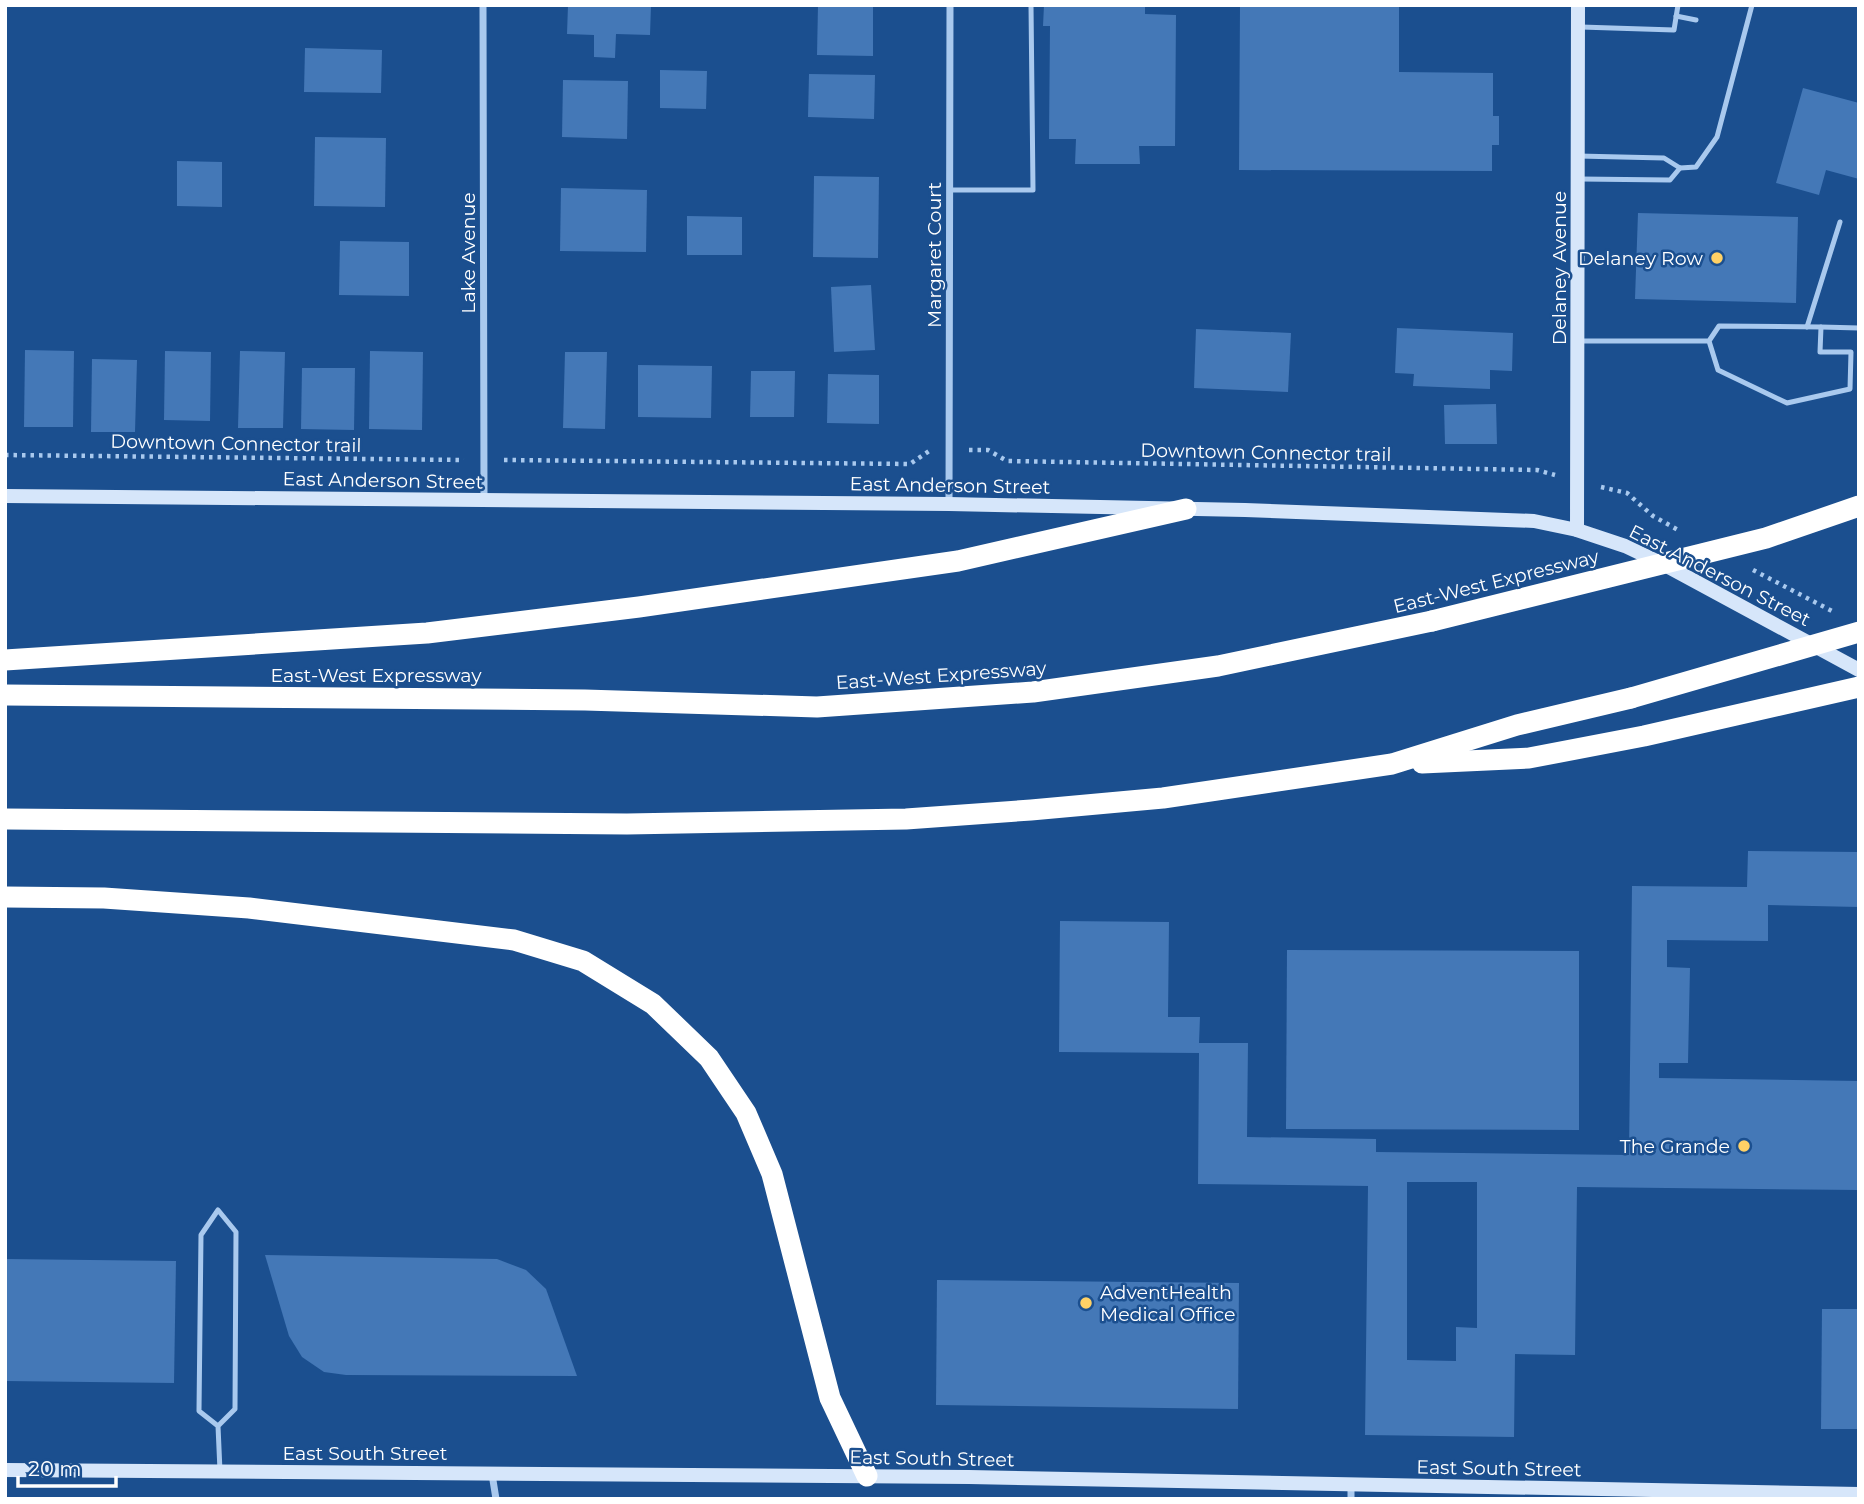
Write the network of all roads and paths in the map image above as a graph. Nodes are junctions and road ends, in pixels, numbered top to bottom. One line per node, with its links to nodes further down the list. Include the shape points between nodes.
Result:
1 (484, 5): 27 (street, Lake Avenue)
2 (950, 5): 13 (street, Margaret Court)
3 (1031, 5): 13 (lane, via 1033,190)
4 (1578, 5): 9 (main road, Delaney Avenue)
5 (1678, 5): 7 (lane)
6 (1752, 5): 11 (lane, via 1717,137 1696,167)
7 (1676, 16): 8 (lane); 9 (lane, via 1674,30)
8 (1696, 20)
9 (1578, 27): 10 (main road, Delaney Avenue)
10 (1578, 156): 11 (lane, via 1664,158); 12 (main road, Delaney Avenue)
11 (1680, 168): 12 (lane, via 1670,180)
12 (1578, 178): 18 (main road, Delaney Avenue)
13 (950, 190): 28 (street, Margaret Court)
14 (1840, 222): 15 (lane)
15 (1807, 327): 16 (lane); 19 (lane, via 1719,326)
16 (1821, 327): 17 (lane); 19 (lane, via 1821,352 1851,352 1850,389 1787,403 1718,370)
17 (1859, 328)
18 (1578, 341): 19 (lane); 31 (main road, Delaney Avenue)
19 (1709, 341)
20 (931, 450): 24 (path, via 910,464)
21 (988, 450): 25 (path, Downtown Connector trail, via 1007,461)
22 (5, 455): 23 (path, Downtown Connector trail)
23 (467, 460)
24 (505, 460)
25 (1547, 473)
26 (5, 496): 27 (main road, East Anderson Street)
27 (484, 500): 28 (main road, East Anderson Street)
28 (949, 504): 30 (main road, East Anderson Street)
29 (1859, 506): 36 (highway, East-West Expressway, bridge, via 1766,538 1432,621 1218,666 1033,692 817,707 585,700)
30 (1186, 509): 31 (main road, East Anderson Street, via 1501,519); 33 (highway, via 957,561 639,607 427,632)
31 (1577, 530): 34 (main road, East Anderson Street, via 1665,565)
32 (1859, 632): 37 (highway, bridge, via 1631,698 1517,725)
33 (5, 660)
34 (1859, 670)
35 (1859, 687): 37 (highway, via 1529,758)
36 (5, 695)
37 (1392, 764): 38 (highway, via 1163,798 906,819 627,824)
38 (5, 819)
39 (5, 897): 44 (highway, via 249,908 514,940 583,961 653,1004 709,1058 746,1113 772,1174 830,1398)
40 (218, 1426): 40 (lane, via 235,1409 236,1232 218,1210 201,1235 199,1411); 42 (lane)
41 (5, 1470): 42 (main road, East South Street)
42 (220, 1471): 43 (main road, East South Street)
43 (492, 1473): 44 (main road, East South Street); 48 (street)
44 (867, 1476): 46 (main road, East South Street)
45 (1506, 1487): 46 (main road, East South Street); 47 (main road, East South Street); 49 (main road)
46 (1351, 1491)
47 (1859, 1494)
48 (496, 1499)
49 (1547, 1499)

